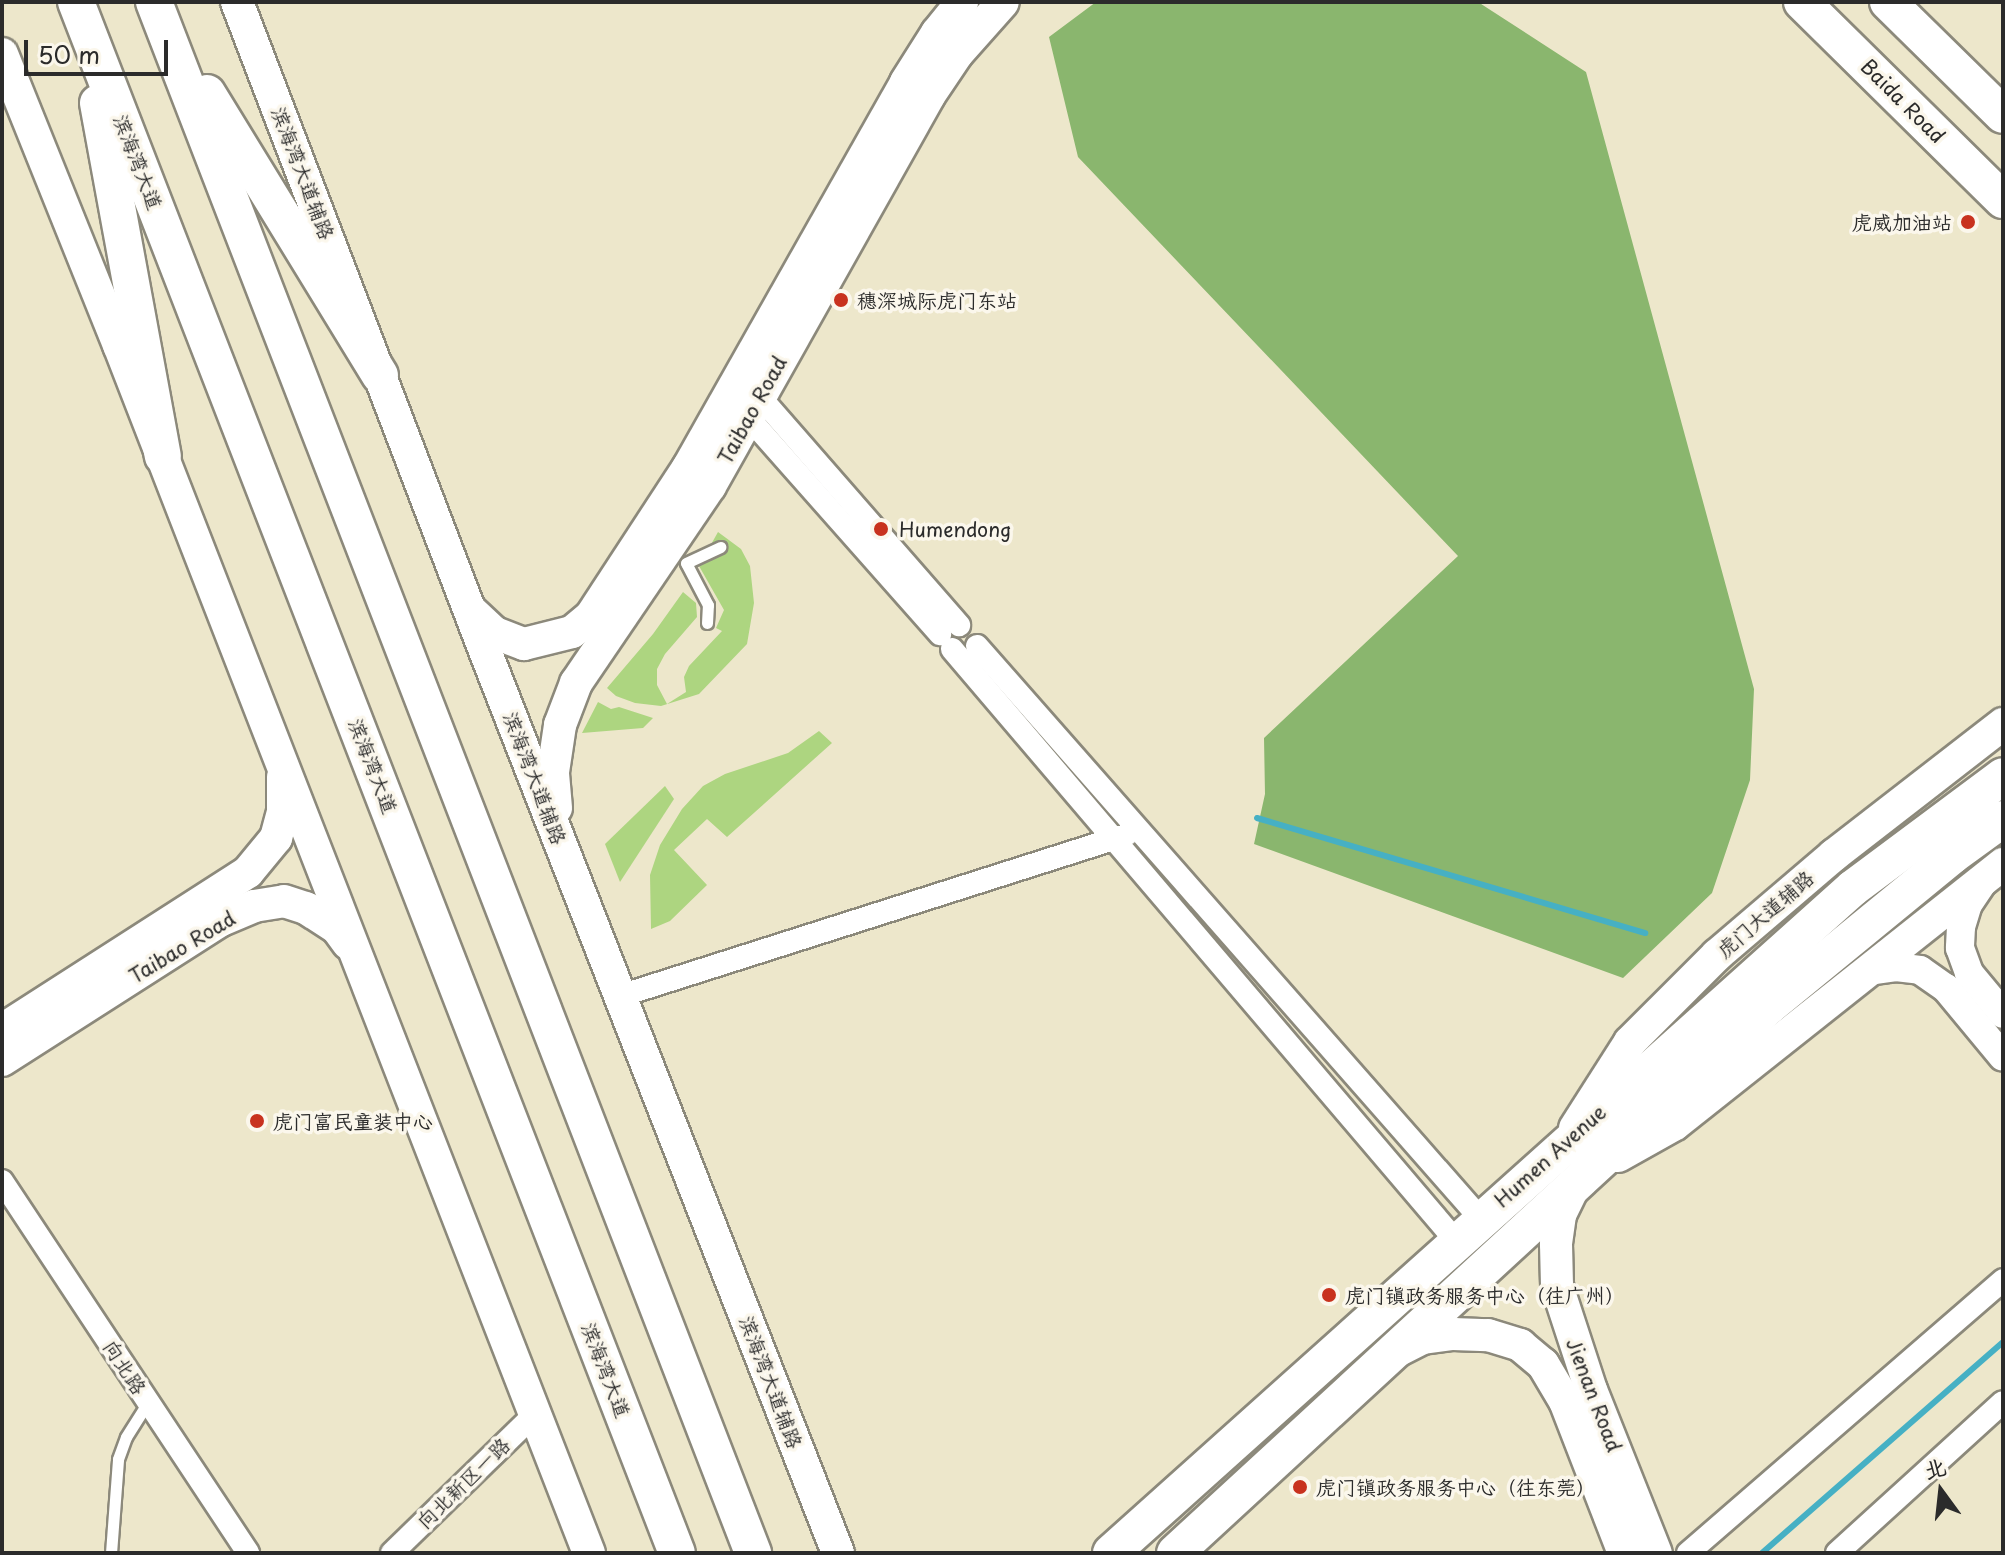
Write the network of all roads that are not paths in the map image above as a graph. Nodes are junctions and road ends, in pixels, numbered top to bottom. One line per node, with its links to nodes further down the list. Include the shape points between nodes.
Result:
1 (237, 2): 11 (main road, 滨海湾大道辅路)
2 (962, 2): 15 (main road, Taibao Road, via 906,82 688,468 591,616 572,632 524,644 495,633)
3 (1003, 2): 12 (main road, Taibao Road, via 965,43 928,97)
4 (1802, 2): 10 (main road, Baida Road)
5 (1888, 2): 9 (main road)
6 (156, 8): 11 (main road); 49 (main road)
7 (79, 10): 13 (main road); 44 (main road, 滨海湾大道)
8 (2, 54): 13 (main road)
9 (2003, 115)
10 (2003, 200)
11 (380, 375): 15 (main road, 滨海湾大道辅路)
12 (754, 407): 23 (main road, Taibao Road, via 670,549 576,683 560,725 553,772); 24 (street, via 951,636)
13 (163, 456): 19 (main road)
14 (721, 547): 16 (lane, via 686,563 708,605)
15 (470, 610): 23 (main road, 滨海湾大道辅路)
16 (707, 623)
17 (977, 646): 22 (street)
18 (2003, 724): 35 (main road, 虎门大道辅路, via 1834,855 1717,955 1630,1042)
19 (283, 762): 26 (main road, Taibao Road, via 283,811 276,838); 28 (main road)
20 (2003, 776): 35 (main road, Humen Avenue, via 1853,888)
21 (2003, 819): 36 (main road, Humen Avenue, via 1769,1006)
22 (1139, 831): 24 (street); 38 (street)
23 (557, 835): 30 (main road, 滨海湾大道辅路)
24 (1114, 839): 30 (street); 38 (street)
25 (1995, 870): 29 (main road); 31 (street, via 1968,904 1960,948 1969,973)
26 (248, 872): 27 (main road, via 267,871 274,878 275,888); 32 (main road, Taibao Road)
27 (254, 906): 28 (main road, Taibao Road, via 284,901 306,908 337,928); 34 (main road, Taibao Road, via 219,921)
28 (359, 960): 43 (main road)
29 (1869, 971): 33 (street, via 1920,970 1946,988); 36 (main road, via 1675,1124)
30 (620, 996): 50 (main road, 滨海湾大道辅路)
31 (2003, 1014)
32 (2, 1030)
33 (2003, 1057)
34 (2, 1060)
35 (1566, 1142): 38 (main road, Humen Avenue)
36 (1582, 1179): 40 (main road, Humen Avenue); 54 (main road, Jienan Road, via 1560,1215 1557,1286 1591,1390)
37 (2, 1181): 41 (street, 向北路)
38 (1469, 1230): 51 (main road, Humen Avenue)
39 (2003, 1280): 55 (street)
40 (1396, 1352): 52 (main road, Humen Avenue); 53 (main road, Jienan Road, via 1423,1338 1488,1335 1520,1345 1543,1364 1565,1401)
41 (148, 1402): 45 (lane, via 118,1459); 46 (street, 向北路)
42 (2003, 1402): 56 (street)
43 (535, 1414): 47 (street, 向北新区一路); 48 (main road)
44 (673, 1542)
45 (111, 1553)
46 (248, 1553)
47 (392, 1553)
48 (589, 1553)
49 (753, 1553)
50 (838, 1553)
51 (1111, 1553)
52 (1175, 1553)
53 (1624, 1553)
54 (1656, 1553)
55 (1688, 1553)
56 (1837, 1553)

